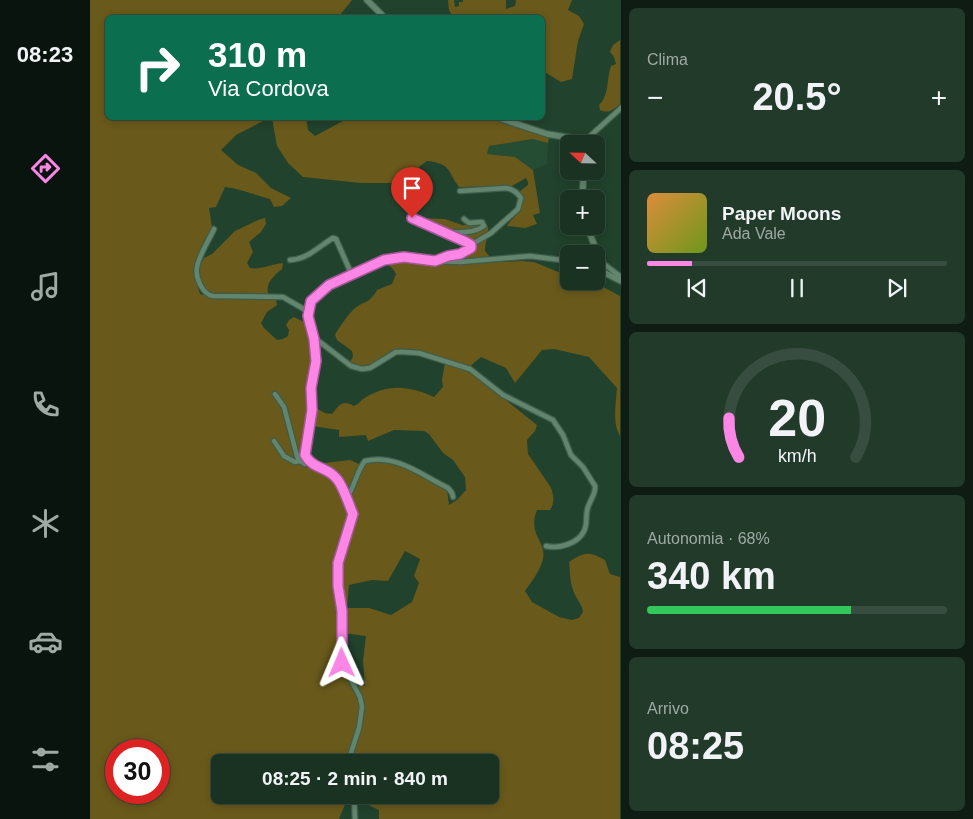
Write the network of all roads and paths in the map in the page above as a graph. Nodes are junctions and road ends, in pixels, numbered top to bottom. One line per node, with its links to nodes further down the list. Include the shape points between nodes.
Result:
1 (367, 0): 2 (street)
2 (382, 15)
3 (620, 108): 5 (street)
4 (504, 120): 6 (street)
5 (591, 135)
6 (560, 136)
7 (460, 191): 12 (street, via 506,188 521,198 518,209 492,233)
8 (412, 218): 11 (street)
9 (464, 219): 11 (street, via 469,223 482,222 484,226 468,232)
10 (214, 229): 21 (street, via 197,267 204,292 213,296 283,297)
11 (443, 232): 12 (street)
12 (471, 245): 15 (street, via 470,250)
13 (290, 260): 17 (street, via 306,257 333,238)
14 (560, 260): 15 (street, via 530,256)
15 (435, 261): 17 (street, via 391,258)
16 (605, 266): 19 (street)
17 (351, 273): 21 (street, via 329,285 311,301)
18 (605, 274): 20 (street)
19 (620, 277)
20 (620, 281)
21 (309, 312): 22 (street)
22 (314, 339): 26 (street, via 316,361 305,455); 29 (street, via 351,366 362,369 370,368 396,352 414,352 462,366 503,395 554,420 571,455 583,467 595,489 587,508 583,534 563,547)
23 (275, 394): 25 (street, via 284,407)
24 (274, 441): 25 (street, via 284,456)
25 (300, 461): 26 (street)
26 (310, 463): 28 (street, via 337,478)
27 (453, 497): 28 (street, via 448,488 386,459 365,461)
28 (346, 499): 30 (street, via 353,514 338,563 341,652 342,663 362,707)
29 (546, 546)
30 (351, 754)
31 (354, 804): 32 (street)
32 (355, 819)

